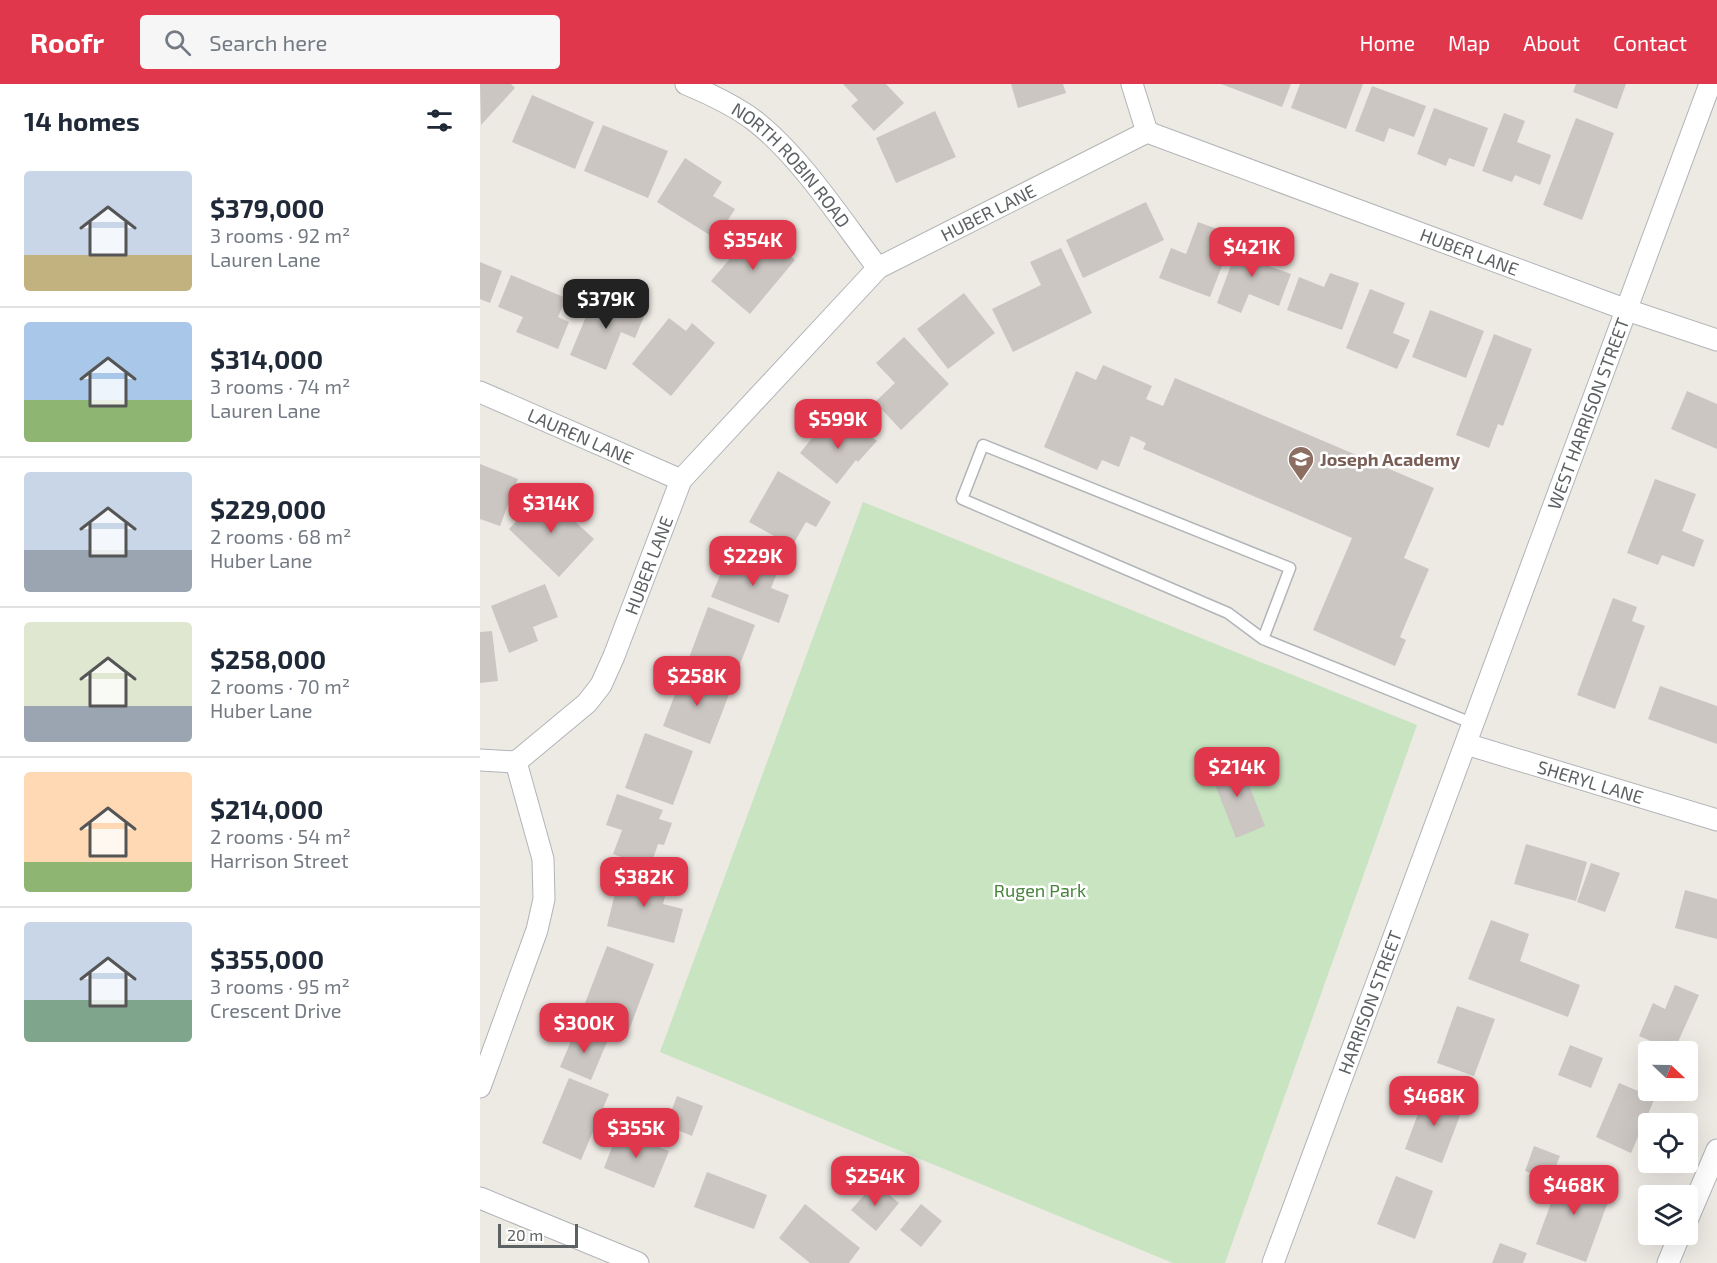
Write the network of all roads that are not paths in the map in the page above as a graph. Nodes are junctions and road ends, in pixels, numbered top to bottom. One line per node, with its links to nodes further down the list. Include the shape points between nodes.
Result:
1 (686, 84): 5 (street, NORTH ROBIN ROAD, via 754,120 793,157)
2 (1132, 84): 4 (street)
3 (1710, 84): 6 (street, WEST HARRISON STREET)
4 (1147, 132): 5 (street, HUBER LANE); 6 (street, HUBER LANE)
5 (878, 268): 9 (street, HUBER LANE)
6 (1627, 310): 7 (street, HUBER LANE); 11 (street, WEST HARRISON STREET)
7 (1717, 340)
8 (480, 392): 9 (street, LAUREN LANE)
9 (681, 480): 14 (street, HUBER LANE, via 601,685 587,703)
10 (1263, 639): 10 (lane, via 1290,568 983,445 962,499 1228,613); 11 (lane)
11 (1474, 724): 12 (street, WEST HARRISON STREET)
12 (1466, 744): 15 (street, SHERYL LANE); 22 (street, HARRISON STREET)
13 (480, 760): 14 (street)
14 (516, 762): 16 (street, via 543,858 544,899 537,930)
15 (1717, 820)
16 (480, 1087)
17 (1717, 1150): 18 (street)
18 (1698, 1195)
19 (480, 1198): 21 (street)
20 (1675, 1245): 23 (street)
21 (638, 1263)
22 (1273, 1263)
23 (1668, 1263)

